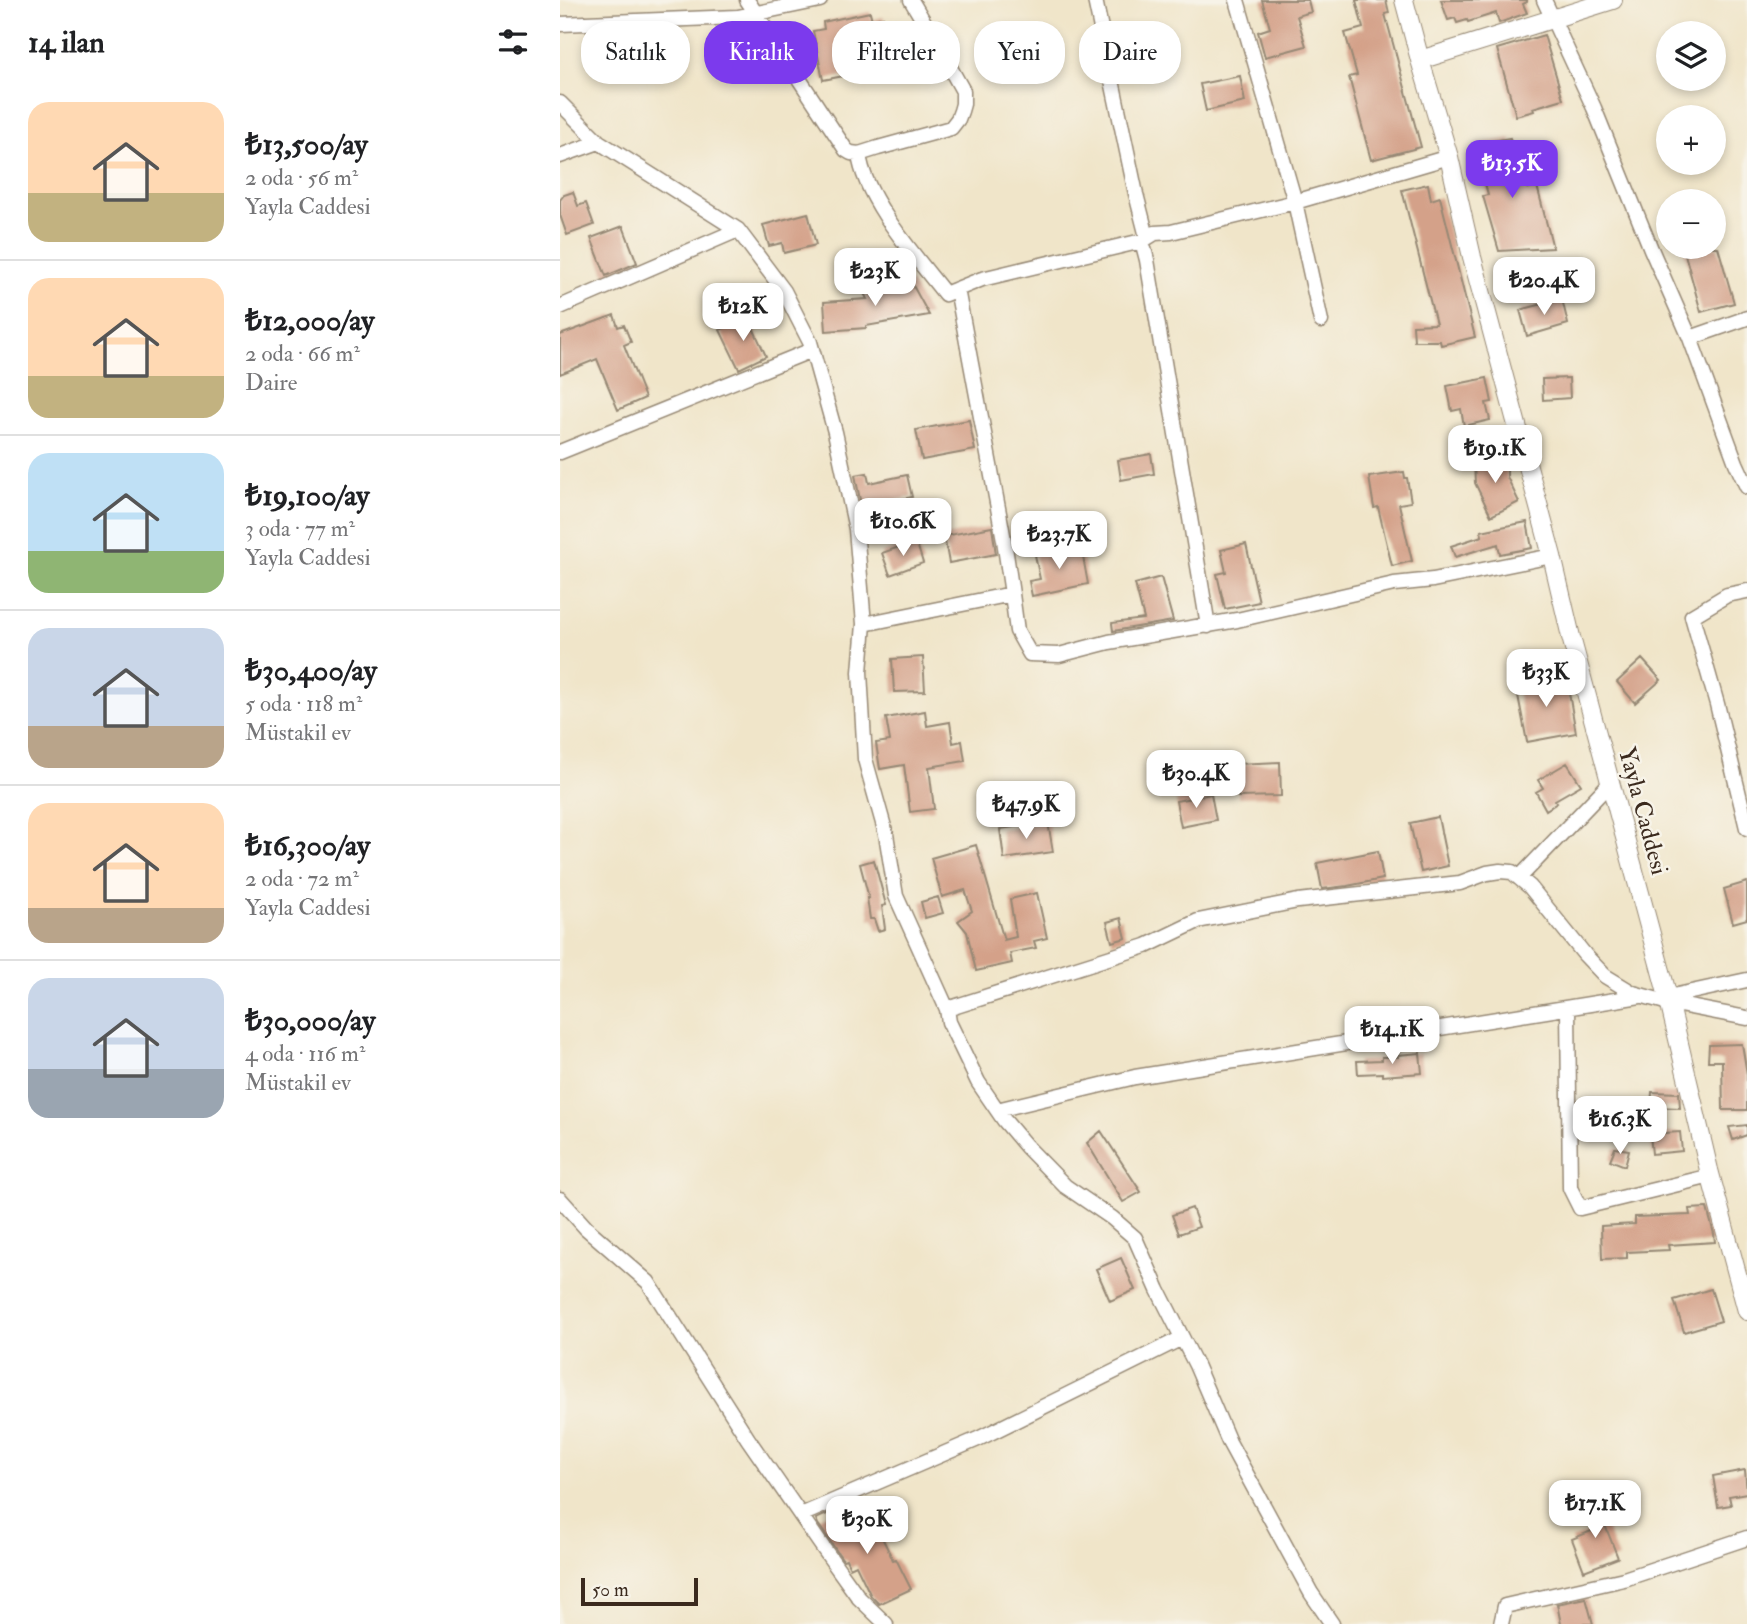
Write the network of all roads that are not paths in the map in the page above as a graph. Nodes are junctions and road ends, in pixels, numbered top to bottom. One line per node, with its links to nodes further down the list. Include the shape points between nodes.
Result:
1 (747, 0): 9 (street)
2 (820, 0): 9 (street)
3 (911, 0): 15 (street, via 963,91 961,111 951,128)
4 (1096, 0): 20 (street)
5 (1237, 0): 18 (street)
6 (1404, 0): 12 (street, Yayla Caddesi)
7 (1544, 0): 10 (street)
8 (1613, 0): 10 (street)
9 (756, 14): 11 (street); 15 (street, via 846,150)
10 (1554, 18): 12 (street); 25 (street)
11 (560, 24)
12 (1420, 60): 17 (street, Yayla Caddesi)
13 (560, 103): 14 (street)
14 (599, 142): 16 (street); 19 (street)
15 (859, 154): 21 (street, via 869,187 896,231 945,293)
16 (560, 156)
17 (1449, 157): 18 (street); 29 (street, Yayla Caddesi)
18 (1295, 202): 20 (street); 24 (street)
19 (738, 230): 22 (street); 26 (street, via 784,291)
20 (1144, 239): 21 (street); 33 (street)
21 (957, 289): 31 (street)
22 (560, 307)
23 (1747, 318): 25 (street)
24 (1321, 321)
25 (1690, 338): 28 (street)
26 (812, 350): 27 (street); 32 (street, via 856,529)
27 (560, 452)
28 (1747, 487)
29 (1552, 556): 33 (street, via 1394,584); 34 (street, Yayla Caddesi)
30 (1747, 591): 35 (street, via 1727,595 1692,617)
31 (1012, 594): 32 (street); 33 (street, via 1017,631 1030,654 1059,655)
32 (864, 624): 41 (street, via 860,672 865,759 886,834 896,896)
33 (1208, 626)
34 (1610, 783): 36 (street); 39 (street, Yayla Caddesi)
35 (1747, 828)
36 (1519, 878): 38 (street, via 1605,976); 41 (street, via 1513,872 1500,871 1460,883 1298,901 1209,918 1146,946)
37 (1747, 979): 39 (street)
38 (1642, 996): 39 (street); 40 (street)
39 (1669, 1000): 42 (street); 44 (street, Yayla Caddesi)
40 (1569, 1008): 43 (street, via 1135,1077); 44 (street, via 1570,1188 1580,1208)
41 (947, 1009): 43 (street, via 960,1047)
42 (1747, 1018)
43 (997, 1110): 47 (street, via 1065,1186 1135,1238)
44 (1711, 1176): 46 (street, Yayla Caddesi)
45 (560, 1199): 48 (street, via 648,1283)
46 (1747, 1311)
47 (1182, 1338): 48 (street, via 978,1439); 51 (street, via 1229,1442)
48 (801, 1515): 50 (street, via 859,1598)
49 (1747, 1538): 52 (street, via 1624,1579 1505,1606)
50 (886, 1624)
51 (1332, 1624)
52 (1501, 1624)

